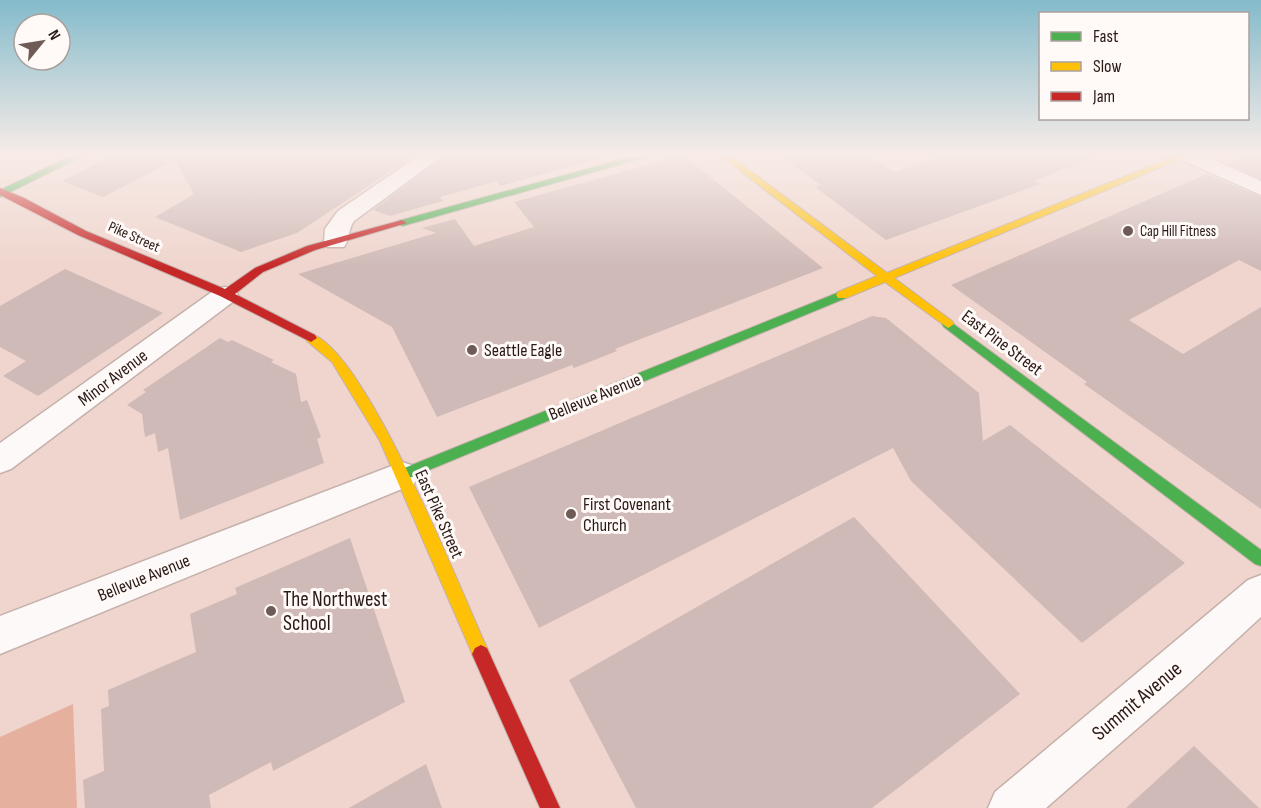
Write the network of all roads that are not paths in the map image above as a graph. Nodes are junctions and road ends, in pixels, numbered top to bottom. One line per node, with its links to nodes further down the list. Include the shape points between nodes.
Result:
1 (1, 192): 8 (main road, Pike Street, via 74,229)
2 (381, 192): 6 (street, via 346,216 337,229)
3 (517, 192): 6 (main road)
4 (772, 192): 7 (main road, East Pine Street)
5 (1098, 192): 7 (main road, Bellevue Avenue)
6 (336, 242): 8 (main road, via 269,265)
7 (886, 278): 10 (main road, Bellevue Avenue); 11 (main road, East Pine Street)
8 (225, 295): 9 (street, Minor Avenue); 10 (main road, East Pike Street, via 298,329 331,353 386,439)
9 (0, 460)
10 (402, 475): 13 (street, Bellevue Avenue); 14 (main road, East Pike Street)
11 (1261, 559)
12 (1261, 592): 15 (street, Summit Avenue)
13 (0, 635)
14 (550, 808)
15 (1011, 808)

